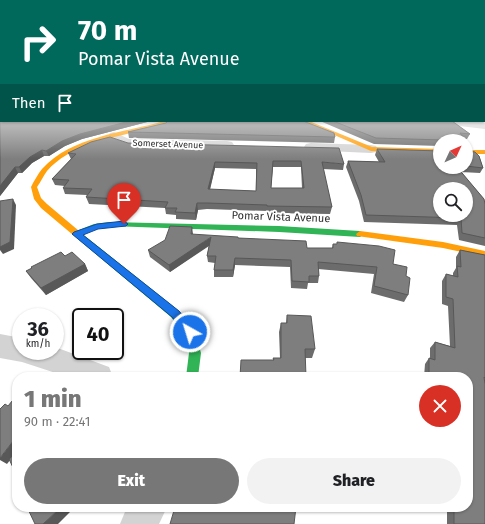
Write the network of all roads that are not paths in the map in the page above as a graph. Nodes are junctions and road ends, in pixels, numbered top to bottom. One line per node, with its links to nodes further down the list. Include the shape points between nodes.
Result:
1 (166, 122): 5 (street)
2 (307, 122): 8 (street)
3 (457, 122): 4 (street)
4 (483, 126)
5 (114, 136): 6 (street, Somerset Avenue, via 129,143); 12 (street, via 71,150 37,179 34,187 38,199)
6 (238, 146)
7 (301, 147): 8 (street)
8 (371, 149): 9 (street)
9 (433, 151)
10 (473, 152): 11 (street)
11 (485, 152)
12 (76, 234): 13 (street, Pomar Vista Avenue, via 110,224 320,230 404,239); 18 (street, via 176,314 190,332 195,353)
13 (485, 254)
14 (0, 346): 15 (street)
15 (12, 348)
16 (58, 360): 17 (street)
17 (88, 372)
18 (193, 372)
19 (146, 512): 20 (street)
20 (140, 524)

